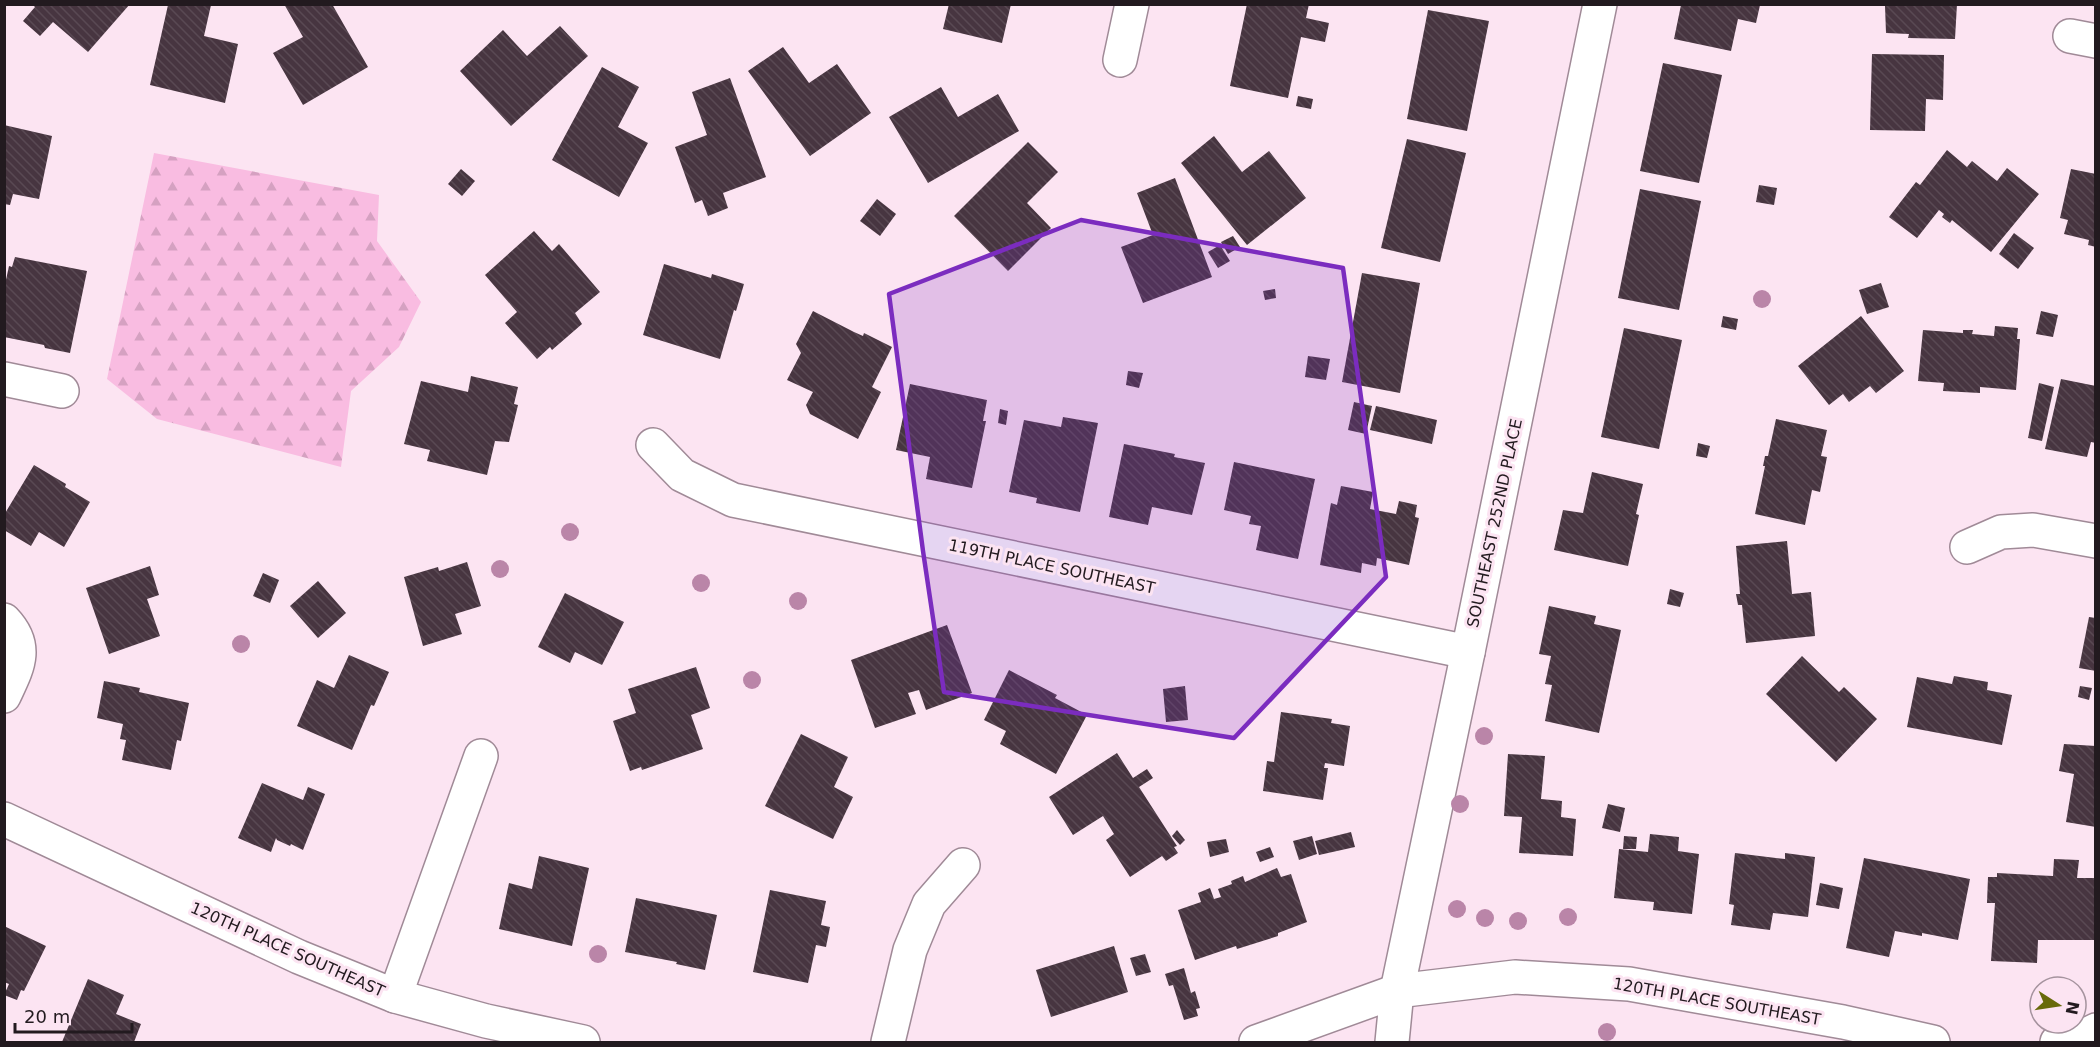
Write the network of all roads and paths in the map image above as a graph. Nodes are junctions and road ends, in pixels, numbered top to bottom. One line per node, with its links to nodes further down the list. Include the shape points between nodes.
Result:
1 (1132, 4): 3 (street)
2 (1600, 4): 10 (street, SOUTHEAST 252ND PLACE)
3 (1120, 60)
4 (4, 379): 5 (street)
5 (62, 391)
6 (653, 445): 10 (street, 119TH PLACE SOUTHEAST, via 682,476 733,500)
7 (2096, 541): 8 (street, via 2033,530 2001,532)
8 (1967, 547)
9 (4, 620): 11 (street, via 16,637 20,662)
10 (1468, 652): 15 (street, SOUTHEAST 252ND PLACE)
11 (4, 696)
12 (481, 756): 16 (street)
13 (4, 819): 16 (street, 120TH PLACE SOUTHEAST, via 299,957)
14 (963, 865): 20 (street, via 925,913 910,950)
15 (1397, 991): 18 (street, 120TH PLACE SOUTHEAST, via 1515,977 1629,984); 21 (street, 120TH PLACE SOUTHEAST); 22 (street, SOUTHEAST 252ND PLACE)
16 (395, 996): 19 (street, 120TH PLACE SOUTHEAST)
17 (2096, 1030): 24 (street)
18 (1845, 1032): 23 (street, 120TH PLACE SOUTHEAST)
19 (583, 1042)
20 (888, 1042)
21 (1256, 1042)
22 (1392, 1042)
23 (1933, 1042)
24 (2056, 1042)

